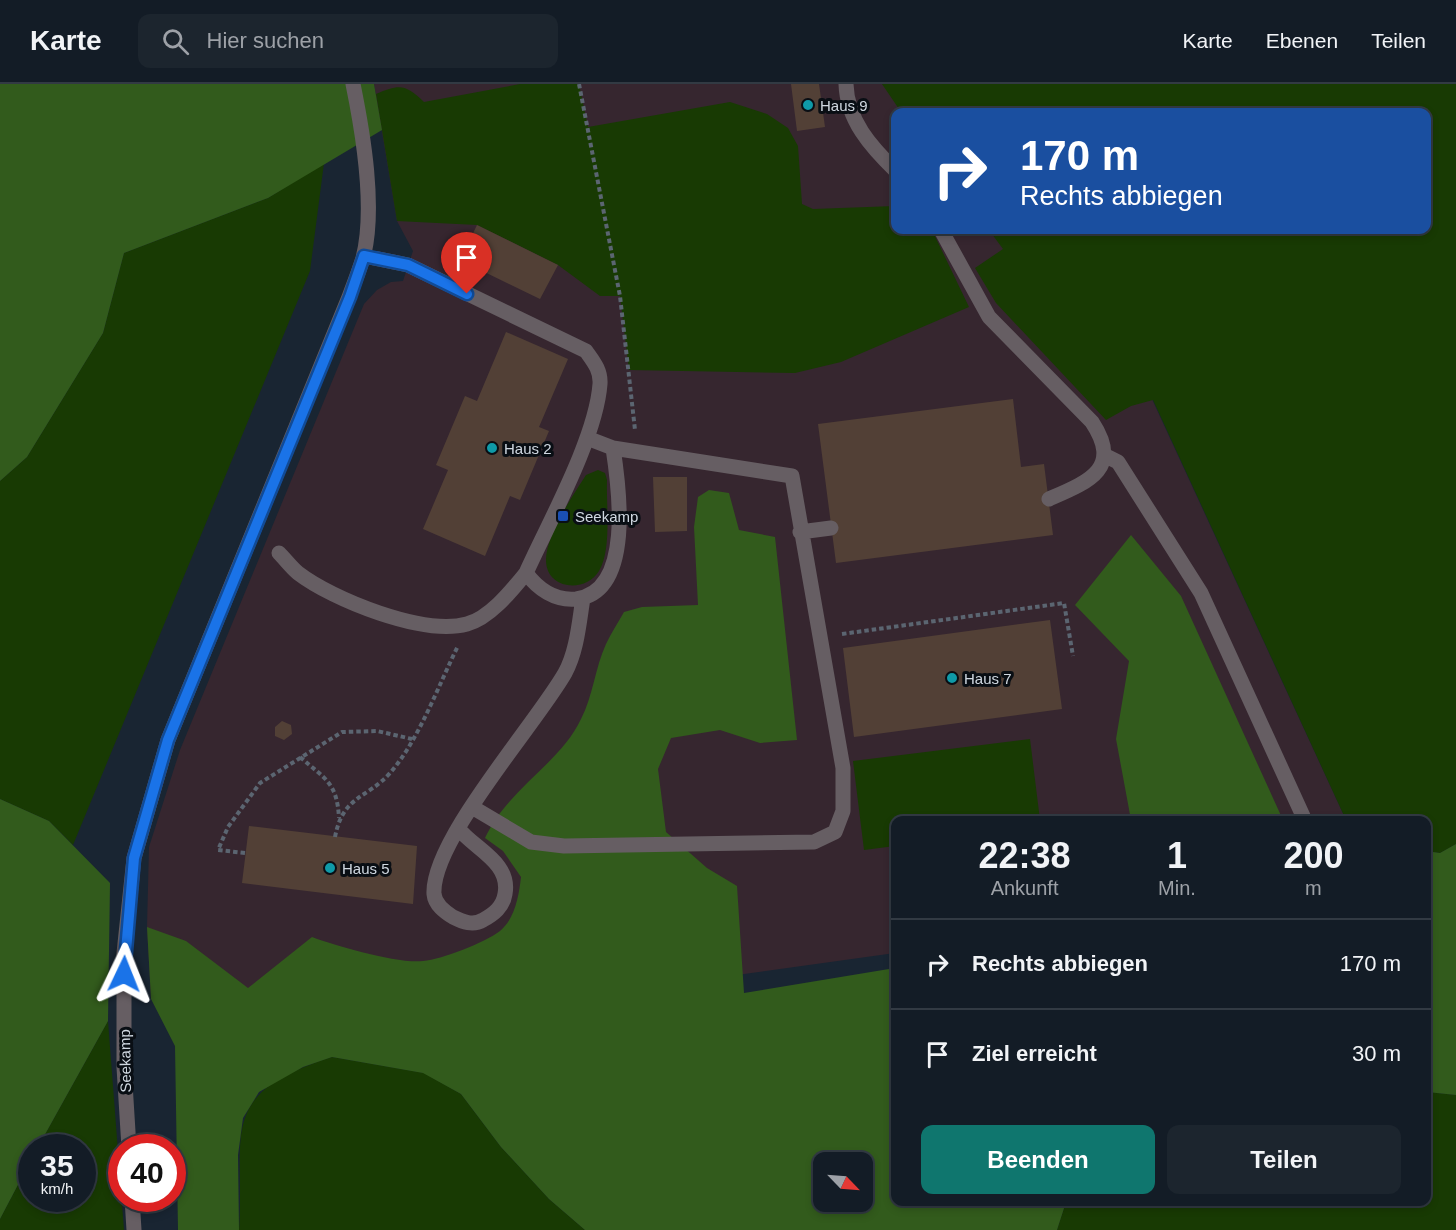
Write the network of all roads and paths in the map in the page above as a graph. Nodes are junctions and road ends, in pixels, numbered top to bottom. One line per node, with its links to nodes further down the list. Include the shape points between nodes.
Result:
1 (353, 84): 6 (street, Seekamp, via 364,139)
2 (579, 84): 9 (path, via 620,296)
3 (846, 84): 4 (street, via 856,125)
4 (891, 166)
5 (944, 234): 10 (street, via 989,317 1092,422 1104,440)
6 (364, 256): 7 (street, via 408,265 585,351 597,367 600,383); 28 (street, Seekamp, via 168,740 147,807 134,858 124,953 123,1067)
7 (587, 438): 8 (street); 15 (street)
8 (613, 448): 9 (street); 16 (street, via 619,487 619,544 610,573)
9 (637, 454): 13 (street, via 792,476)
10 (1106, 456): 11 (street, via 1083,485); 23 (street, via 1118,462 1201,593)
11 (1049, 499)
12 (831, 528): 13 (street)
13 (800, 532): 18 (street)
14 (279, 553): 17 (street, via 299,573 333,593 390,617 431,627)
15 (526, 573): 16 (street, via 545,592 567,600); 17 (street, via 503,601)
16 (583, 598): 22 (street, via 577,638 566,672)
17 (469, 624): 20 (path)
18 (820, 637): 19 (path, via 1064,603); 22 (street, via 843,768 843,811 835,832 814,842 564,846 531,842)
19 (1073, 656)
20 (412, 739): 21 (path, via 377,731 342,732); 24 (path, via 390,773 350,804)
21 (300, 757): 24 (path, via 338,795); 27 (path, via 260,783 228,827 218,850)
22 (472, 807): 25 (street)
23 (1303, 816)
24 (339, 819): 26 (path)
25 (458, 828): 25 (street, via 435,873 434,897 443,911 462,922 477,923 493,915 504,902 507,888 503,871 486,853 468,842)
26 (335, 837)
27 (245, 853)
28 (128, 1134)
29 (133, 1212): 30 (street)
30 (134, 1230)

